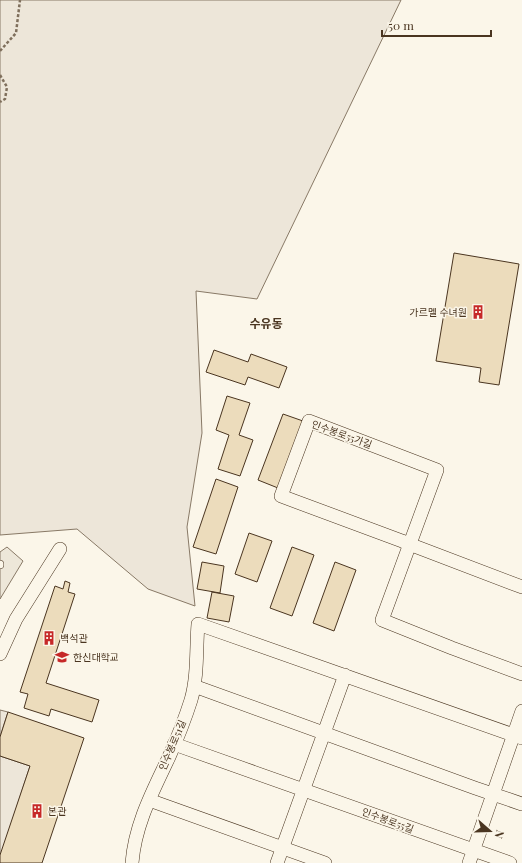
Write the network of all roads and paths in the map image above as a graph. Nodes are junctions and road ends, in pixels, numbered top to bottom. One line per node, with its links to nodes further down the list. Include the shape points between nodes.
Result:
1 (20, 0): 2 (path, via 16,33)
2 (0, 51)
3 (0, 75): 4 (path, via 7,87 5,99)
4 (0, 102)
5 (409, 544): 5 (street, 인수봉로55가길, via 281,496 309,421 437,470); 7 (street, 인수봉로55가길); 9 (street, 인수봉로55가길, via 382,620)
6 (60, 549): 8 (street, via 16,619)
7 (522, 587)
8 (0, 654)
9 (522, 674)
10 (345, 675): 11 (street, 인수봉로51길, via 198,624); 13 (street); 14 (street)
11 (194, 686): 13 (street); 15 (street, 인수봉로51길)
12 (522, 711): 14 (street)
13 (324, 732): 16 (street); 17 (street)
14 (518, 736): 17 (street)
15 (174, 744): 16 (street, 인수봉로55길); 18 (street, 인수봉로51길)
16 (303, 790): 20 (street); 21 (street, 인수봉로55길)
17 (493, 794): 19 (street); 21 (street)
18 (149, 800): 20 (street); 22 (street, 인수봉로51길, via 134,845)
19 (522, 804)
20 (282, 848): 23 (street); 24 (street)
21 (474, 850): 25 (street); 26 (street, 인수봉로55길)
22 (134, 862)
23 (277, 863)
24 (325, 863)
25 (470, 863)
26 (510, 863)

